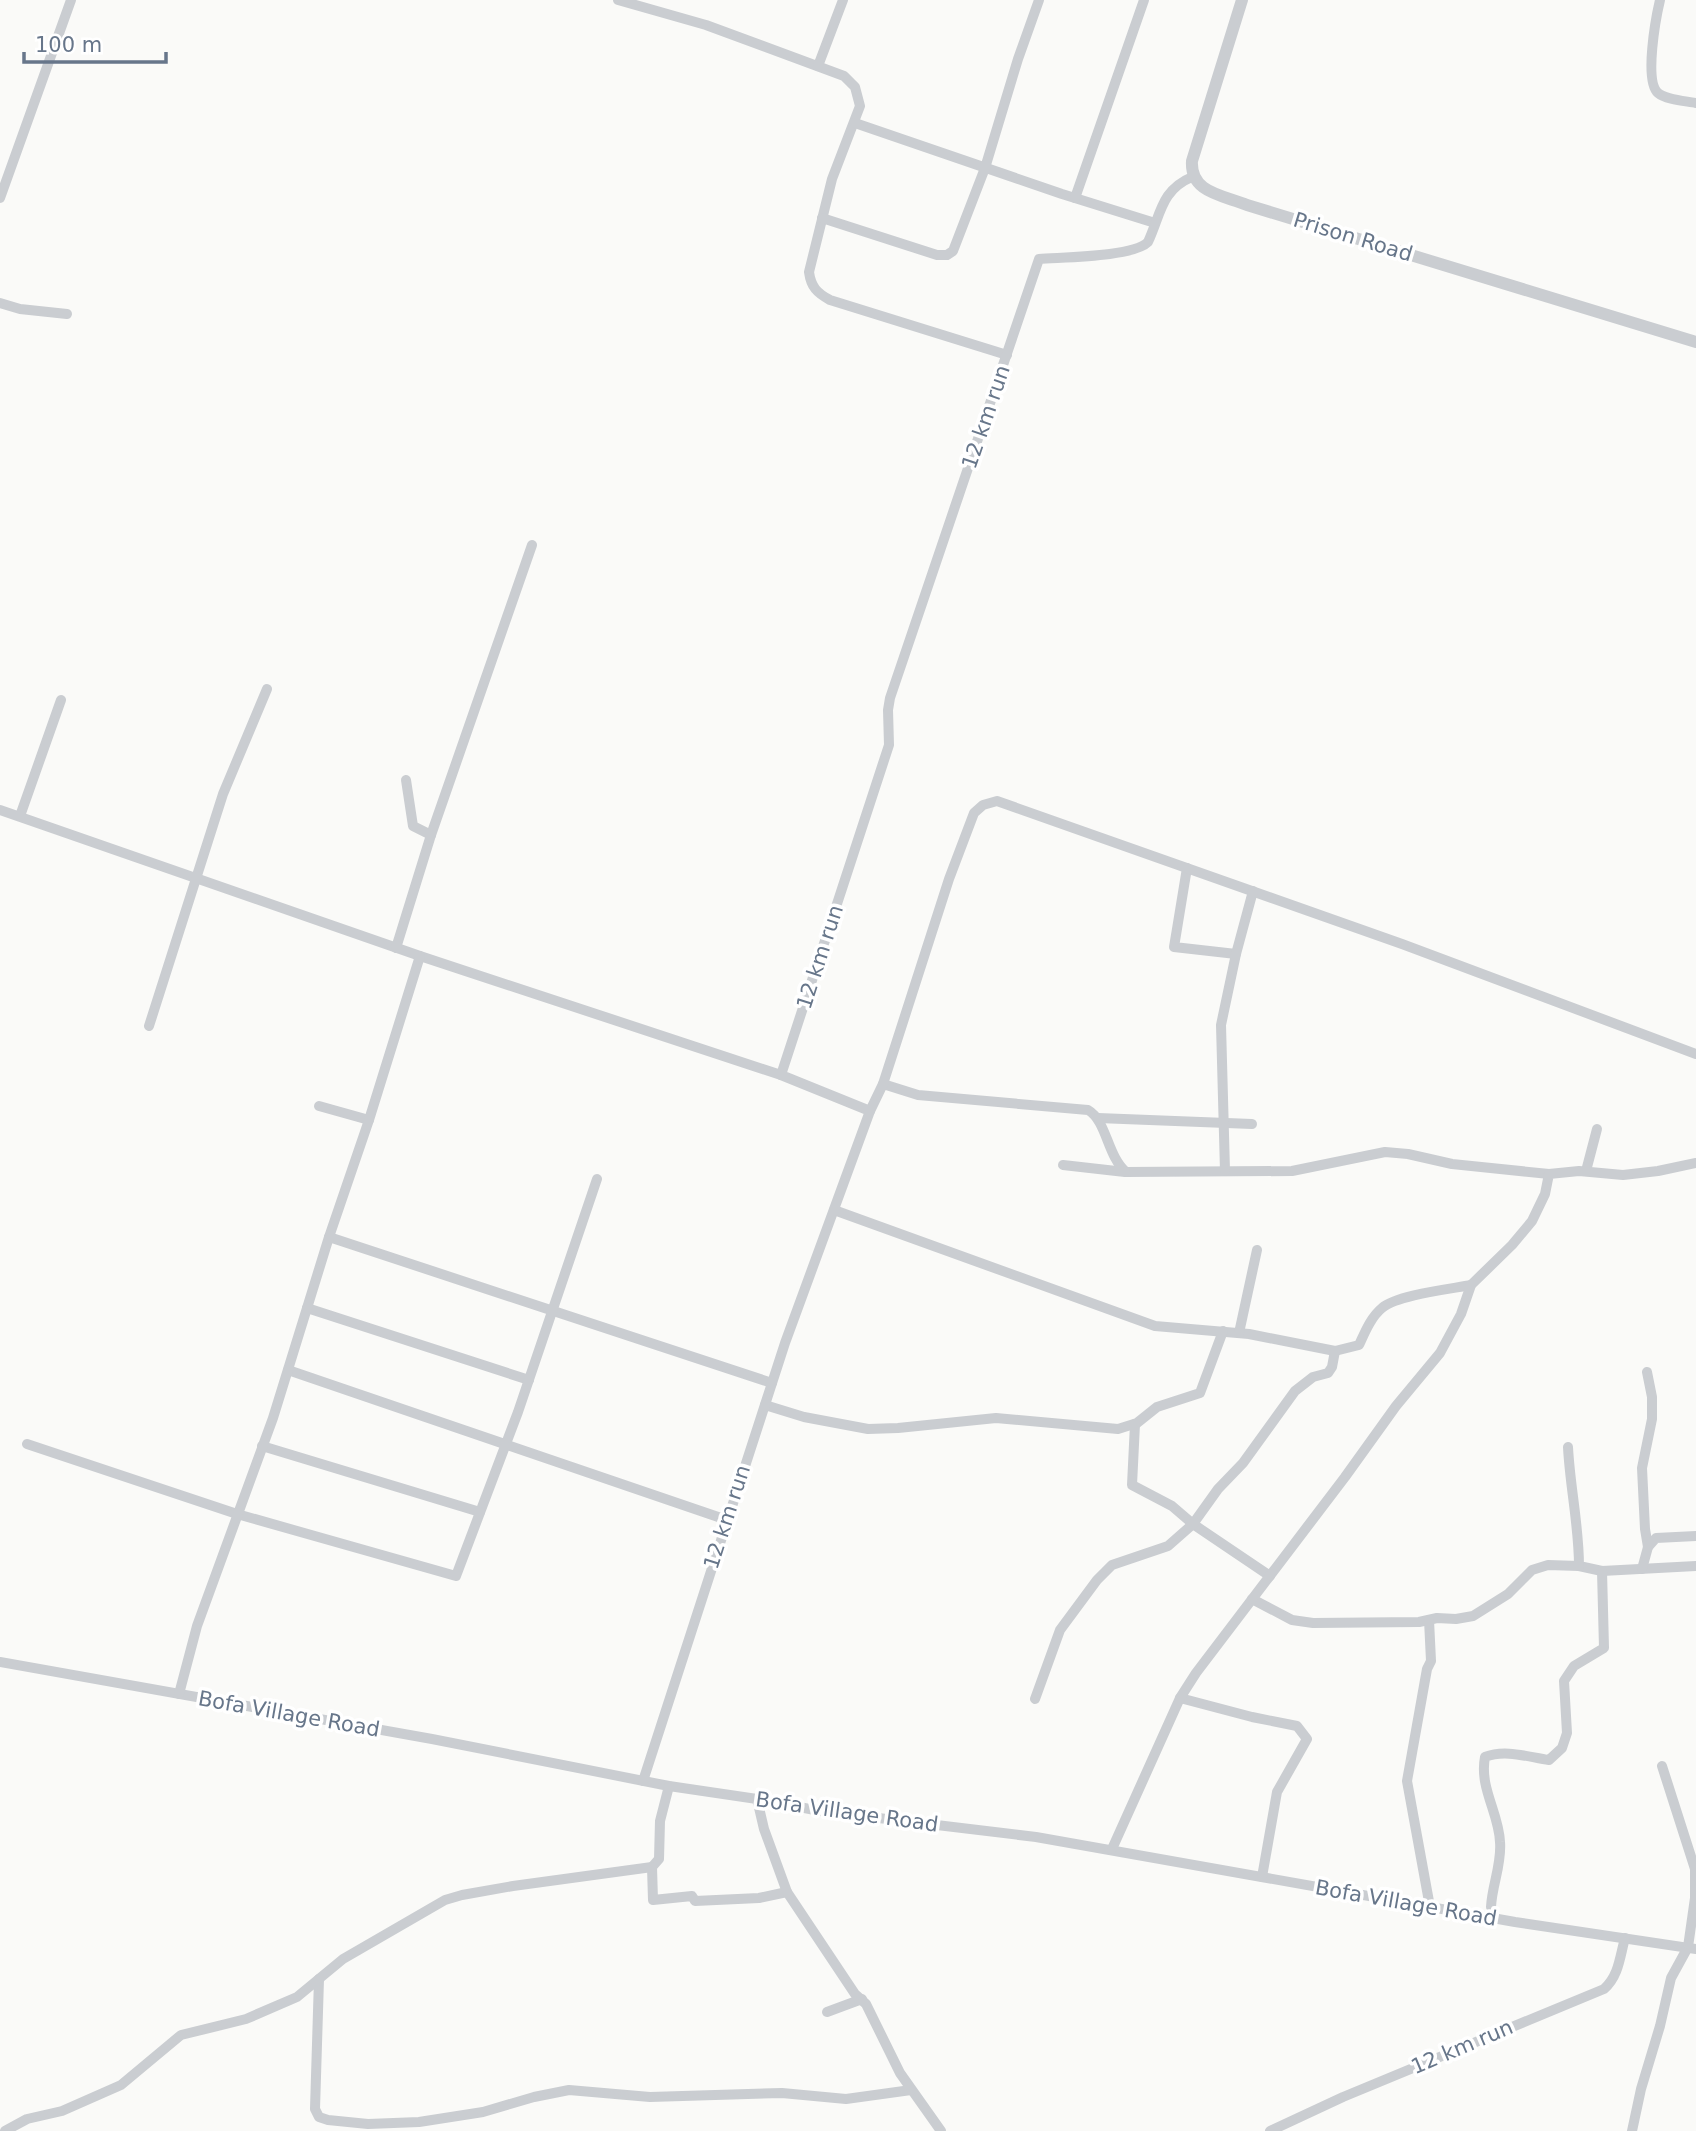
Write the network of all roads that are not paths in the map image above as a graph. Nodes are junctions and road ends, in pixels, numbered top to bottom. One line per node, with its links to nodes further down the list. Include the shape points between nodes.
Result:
1 (71, 0): 13 (street)
2 (618, 0): 8 (street, via 706,25)
3 (843, 0): 8 (street)
4 (1039, 0): 11 (street)
5 (1144, 0): 14 (street)
6 (1242, 0): 12 (street, via 1192,161)
7 (1660, 0): 9 (street, via 1654,86 1664,96)
8 (818, 66): 10 (street, via 844,76 855,88 860,106)
9 (1696, 103)
10 (855, 123): 11 (street); 15 (street)
11 (985, 168): 14 (street); 15 (street, via 957,245 947,255)
12 (1192, 177): 16 (street, 12 km run, via 1170,191); 19 (street, Prison Road, via 1205,189 1247,205)
13 (0, 198)
14 (1075, 198): 16 (street)
15 (822, 218): 20 (street, via 809,272 817,293)
16 (1155, 223): 20 (street, 12 km run, via 1143,247 1039,259)
17 (0, 303): 18 (street)
18 (67, 314)
19 (1696, 342)
20 (1007, 355): 36 (street, 12 km run, via 890,698 889,745)
21 (532, 545): 27 (street)
22 (267, 689): 29 (street, via 223,794)
23 (61, 700): 26 (street)
24 (406, 780): 27 (street, via 414,826)
25 (0, 810): 26 (street)
26 (20, 816): 29 (street)
27 (431, 835): 31 (street)
28 (1187, 868): 30 (street, 12 km run); 32 (street, via 1174,947); 37 (street, 12 km run, via 997,801 983,805 974,813 949,879)
29 (196, 878): 31 (street); 34 (street)
30 (1253, 891): 32 (street); 35 (street, 12 km run)
31 (396, 948): 33 (street)
32 (1236, 954): 42 (street, via 1221,1025)
33 (419, 956): 36 (street); 41 (street)
34 (149, 1026)
35 (1696, 1054)
36 (781, 1075): 39 (street)
37 (883, 1084): 39 (street, 12 km run); 40 (street, via 918,1095 1088,1110)
38 (318, 1106): 41 (street)
39 (870, 1111): 52 (street, 12 km run)
40 (1098, 1118): 42 (street); 49 (street, via 1117,1165)
41 (369, 1121): 53 (street)
42 (1223, 1123): 43 (street); 47 (street)
43 (1252, 1124)
44 (1597, 1129): 48 (street)
45 (1696, 1163): 48 (street, via 1623,1175)
46 (1063, 1165): 49 (street)
47 (1225, 1171): 49 (street); 50 (street, via 1292,1171 1385,1153 1408,1153 1451,1164)
48 (1586, 1171): 50 (street)
49 (1126, 1172)
50 (1549, 1174): 55 (street, via 1532,1221)
51 (597, 1179): 57 (street)
52 (834, 1210): 58 (street, via 1155,1326); 64 (street, 12 km run)
53 (329, 1237): 56 (street); 57 (street)
54 (1257, 1250): 59 (street)
55 (1471, 1284): 60 (street, via 1389,1304 1373,1318 1359,1345); 81 (street, via 1440,1353)
56 (307, 1308): 61 (street); 63 (street)
57 (553, 1310): 63 (street); 64 (street)
58 (1223, 1331): 59 (street); 66 (street, via 1200,1393 1157,1407)
59 (1239, 1333): 60 (street)
60 (1335, 1351): 74 (street, via 1328,1373 1312,1377 1296,1391)
61 (288, 1370): 68 (street); 69 (street)
62 (1647, 1372): 76 (street, via 1652,1419 1642,1468)
63 (529, 1381): 68 (street)
64 (772, 1383): 65 (street, 12 km run)
65 (765, 1405): 66 (street, via 868,1429 996,1418 1118,1429); 73 (street, 12 km run)
66 (1135, 1424): 74 (street, via 1132,1485 1172,1506)
67 (27, 1444): 72 (street)
68 (505, 1445): 71 (street); 73 (street)
69 (262, 1446): 71 (street); 72 (street)
70 (1568, 1447): 77 (street)
71 (480, 1512): 72 (street, via 456,1576)
72 (237, 1514): 85 (street, via 197,1626)
73 (727, 1520): 89 (street, 12 km run)
74 (1192, 1524): 81 (street); 86 (street, via 1168,1546 1112,1565 1097,1580 1060,1630)
75 (1696, 1536): 76 (street, via 1656,1538)
76 (1648, 1547): 79 (street)
77 (1579, 1566): 80 (street); 83 (street, via 1548,1565 1532,1570 1508,1594 1473,1616)
78 (1696, 1566): 79 (street)
79 (1642, 1569): 80 (street)
80 (1602, 1571): 97 (street, via 1604,1648 1574,1666 1564,1681 1566,1733 1562,1748 1549,1760 1495,1753 1485,1757 1486,1792 1500,1841)
81 (1270, 1576): 82 (street)
82 (1252, 1599): 83 (street, via 1292,1620 1313,1623); 87 (street)
83 (1429, 1620): 96 (street, via 1431,1661 1407,1781)
84 (0, 1662): 85 (street, Bofa Village Road)
85 (179, 1695): 89 (street, Bofa Village Road)
86 (1035, 1699)
87 (1180, 1699): 92 (street); 94 (street, via 1297,1726 1307,1739 1277,1792)
88 (1662, 1766): 99 (street, via 1695,1869)
89 (642, 1781): 90 (street, Bofa Village Road)
90 (669, 1786): 91 (street, Bofa Village Road); 93 (street, via 660,1821 659,1859)
91 (757, 1798): 92 (street, Bofa Village Road, via 820,1811); 95 (street)
92 (1112, 1849): 94 (street, Bofa Village Road)
93 (652, 1867): 95 (street, via 653,1900 759,1898); 100 (street, via 445,1900 367,1943)
94 (1262, 1877): 96 (street, Bofa Village Road)
95 (787, 1892): 101 (street)
96 (1430, 1907): 98 (street, Bofa Village Road)
97 (1491, 1907)
98 (1625, 1938): 99 (street, Bofa Village Road); 106 (street, 12 km run, via 1616,1975 1604,1989)
99 (1692, 1948): 107 (street, via 1671,1978)
100 (319, 1979): 103 (street, via 315,2109 318,2117 328,2120 419,2122 483,2112 569,2090 650,2097 782,2093 846,2099); 104 (street, via 276,2007 181,2035 121,2085)
101 (862, 1999): 102 (street); 103 (street)
102 (827, 2012)
103 (911, 2090): 105 (street)
104 (5, 2131)
105 (941, 2131)
106 (1270, 2131)
107 (1632, 2131)

